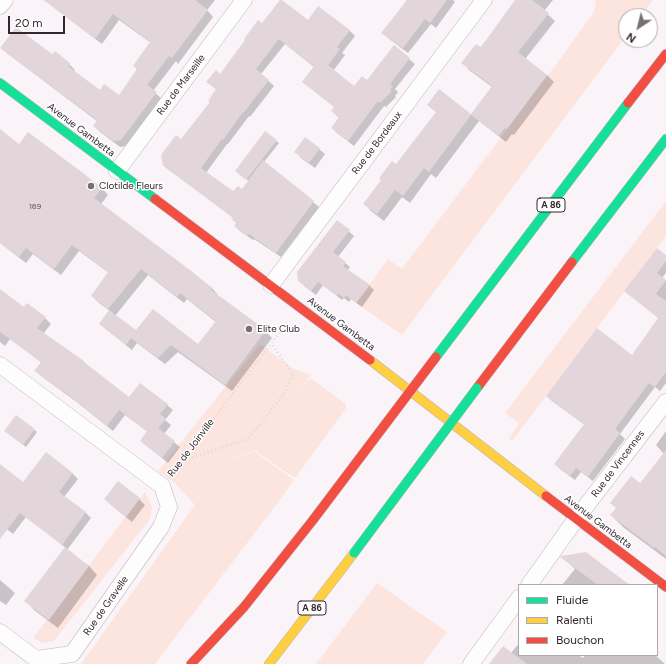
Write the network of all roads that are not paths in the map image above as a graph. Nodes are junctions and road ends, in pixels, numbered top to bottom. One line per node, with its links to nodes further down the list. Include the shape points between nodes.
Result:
1 (4, 0): 4 (street)
2 (244, 0): 8 (street, Rue de Marseille)
3 (484, 0): 9 (street, Rue de Bordeaux)
4 (0, 6)
5 (666, 54): 17 (main road, A 86, bridge, via 313,520)
6 (0, 83): 8 (main road, Avenue Gambetta)
7 (666, 139): 21 (main road, A 86, bridge)
8 (117, 171): 9 (main road, Avenue Gambetta)
9 (271, 286): 13 (main road, Avenue Gambetta)
10 (0, 365): 12 (street, Rue de Joinville)
11 (666, 402): 13 (street, Rue de Vincennes)
12 (162, 486): 18 (street, Rue de Gravelle, via 169,507 161,527 72,654 36,659)
13 (576, 519): 14 (street, Rue de Vincennes); 15 (main road, Avenue Gambetta)
14 (530, 584)
15 (666, 587)
16 (518, 599): 22 (street)
17 (244, 607): 19 (main road, A 86); 20 (main road)
18 (0, 632)
19 (221, 645)
20 (191, 664)
21 (269, 664)
22 (471, 664)

